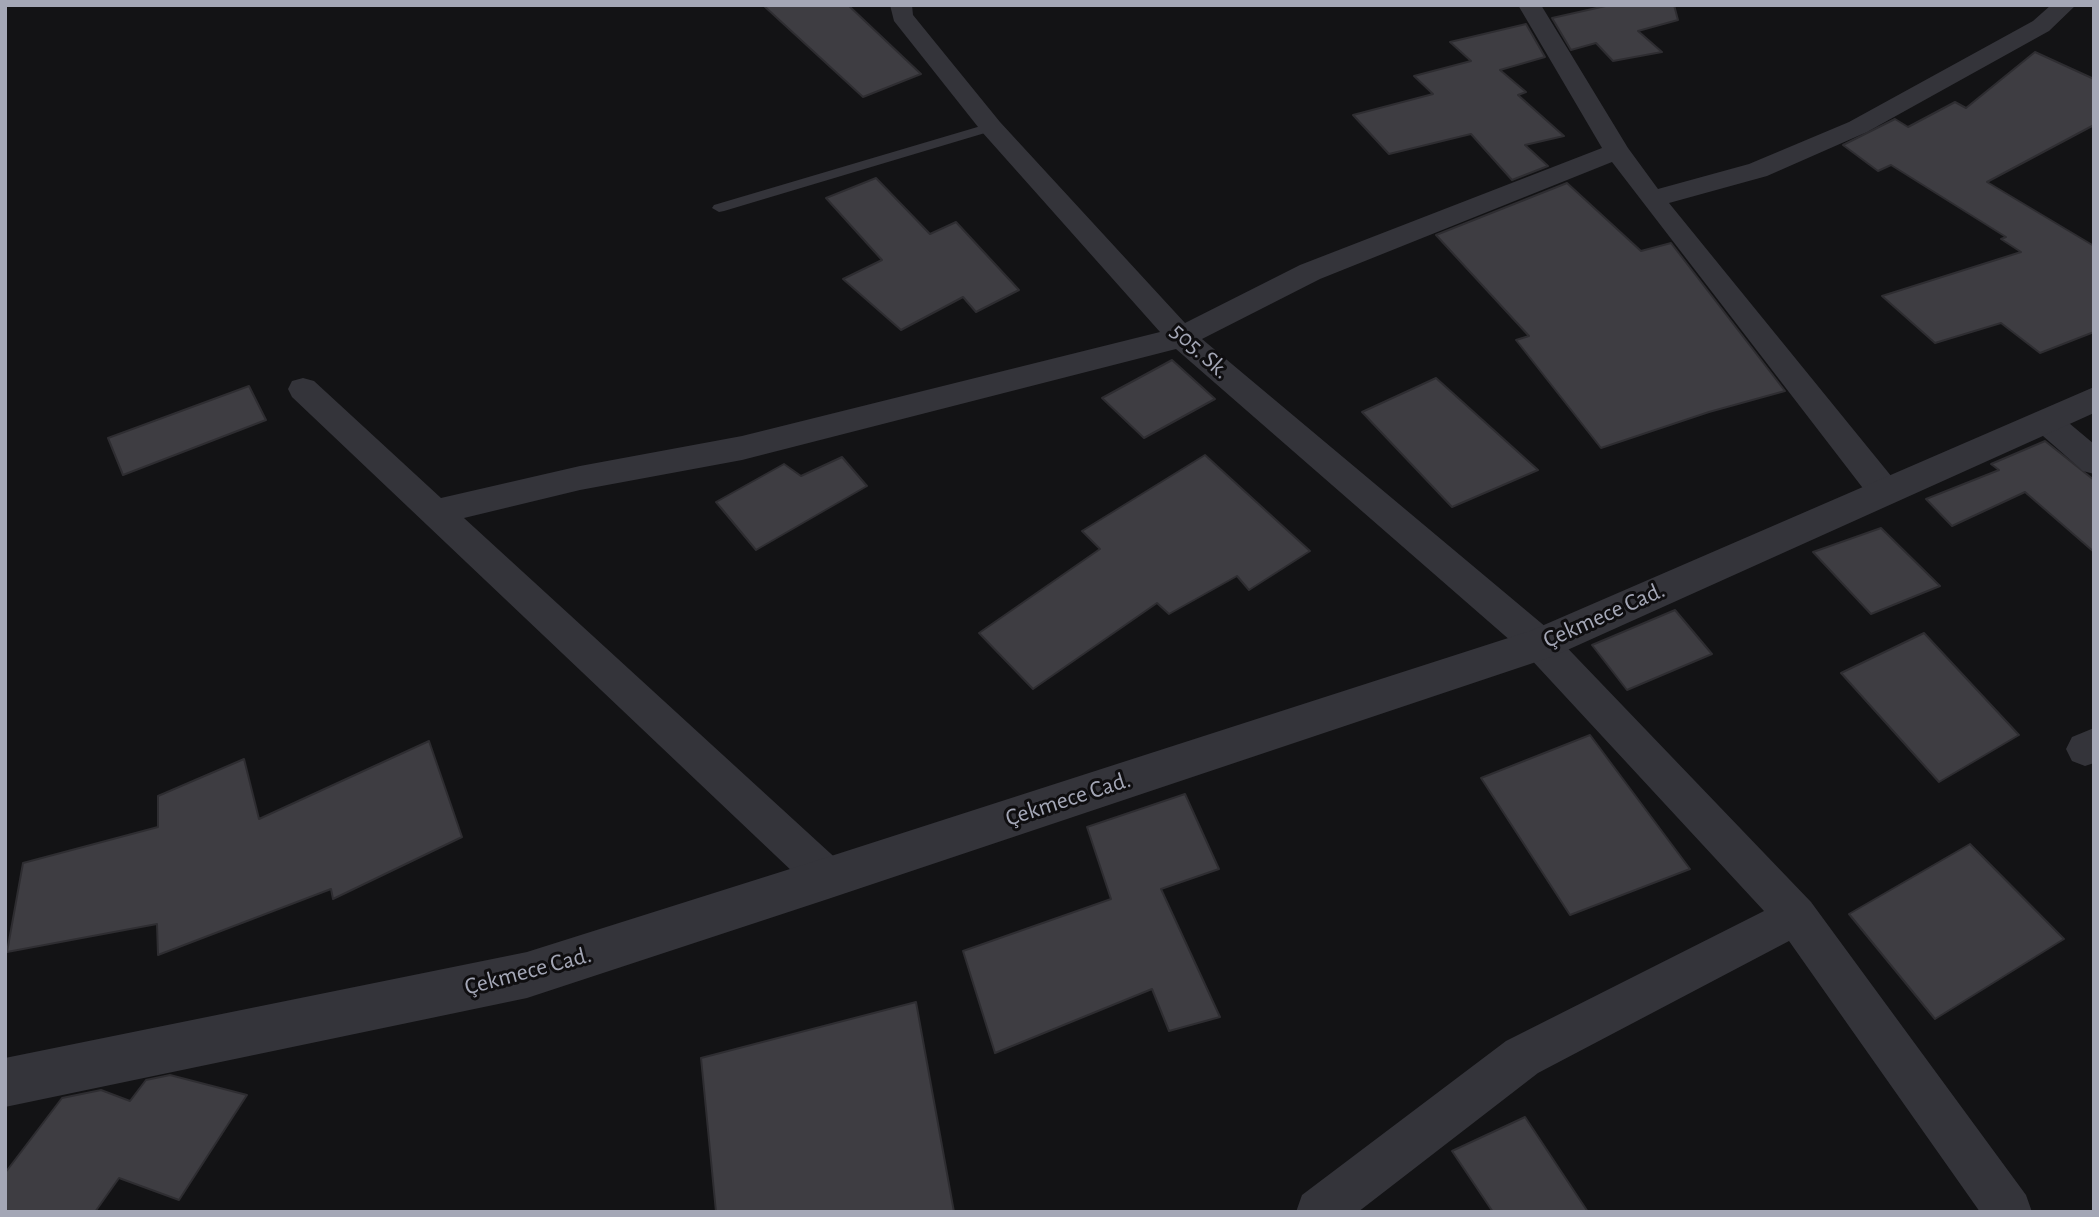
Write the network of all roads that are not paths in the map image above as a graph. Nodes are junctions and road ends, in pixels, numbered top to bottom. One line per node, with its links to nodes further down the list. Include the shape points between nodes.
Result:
1 (1529, 5): 5 (street)
2 (2065, 5): 6 (street, via 2041,26 1858,127 1758,170)
3 (901, 11): 4 (street, 505. Sk.)
4 (990, 127): 7 (lane); 8 (street, 505. Sk.)
5 (1617, 151): 6 (street); 8 (street, via 1310,272)
6 (1652, 199): 13 (street)
7 (719, 208)
8 (1181, 337): 14 (street, via 742,448 580,478); 15 (street, 505. Sk.)
9 (303, 389): 14 (street)
10 (2094, 400): 11 (street, Çekmece Cad.)
11 (2046, 421): 12 (street); 13 (street, Çekmece Cad.)
12 (2094, 462)
13 (1884, 491): 15 (street, Çekmece Cad.)
14 (435, 512): 16 (street)
15 (1540, 645): 16 (street, Çekmece Cad.); 17 (street, 505. Sk.)
16 (828, 878): 18 (street, Çekmece Cad., via 527,975)
17 (1796, 916): 19 (street, via 1522,1057); 20 (street, 505. Sk.)
18 (5, 1083)
19 (1319, 1212)
20 (2009, 1212)

